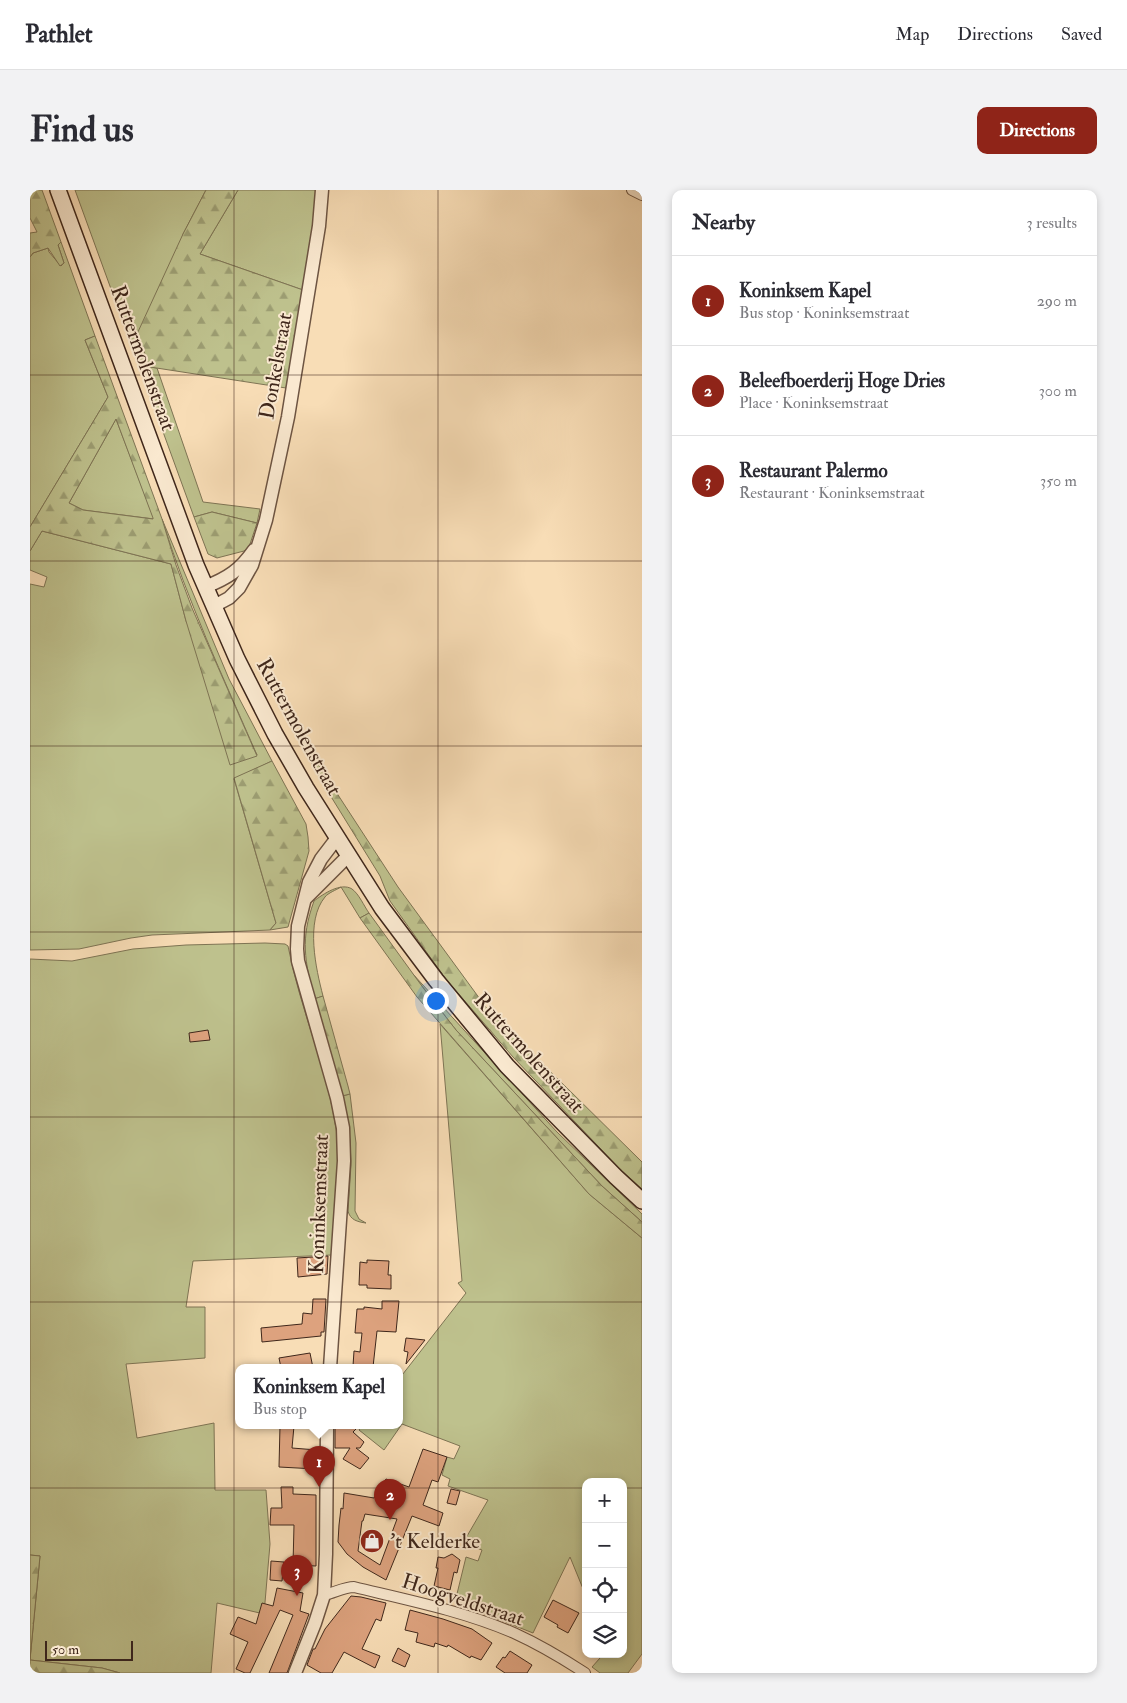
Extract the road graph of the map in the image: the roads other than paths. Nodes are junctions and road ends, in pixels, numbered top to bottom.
1 (58, 190) edge
2 (322, 190) edge
3 (632, 190) edge
4 (642, 195) edge
5 (257, 546) junction
6 (205, 586) junction
7 (214, 606) junction
8 (337, 838) junction
9 (348, 856) junction
10 (306, 898) junction
11 (642, 1201) edge
12 (330, 1364) edge
13 (327, 1429) edge
14 (324, 1595) junction
15 (295, 1673) edge
16 (585, 1673) edge

1 - 6 main road, Ruttermolenstraat
2 - 5 street, Donkelstraat
3 - 4 street
5 - 6 street, Donkelstraat
5 - 7 street, Donkelstraat
6 - 7 main road, Ruttermolenstraat
7 - 8 main road, Ruttermolenstraat
8 - 9 main road, Ruttermolenstraat
8 - 10 street, Koninksemstraat
9 - 10 street, Koninksemstraat
9 - 11 main road, Ruttermolenstraat
10 - 12 street, Koninksemstraat
13 - 14 street
14 - 15 street
14 - 16 street, Hoogveldstraat

